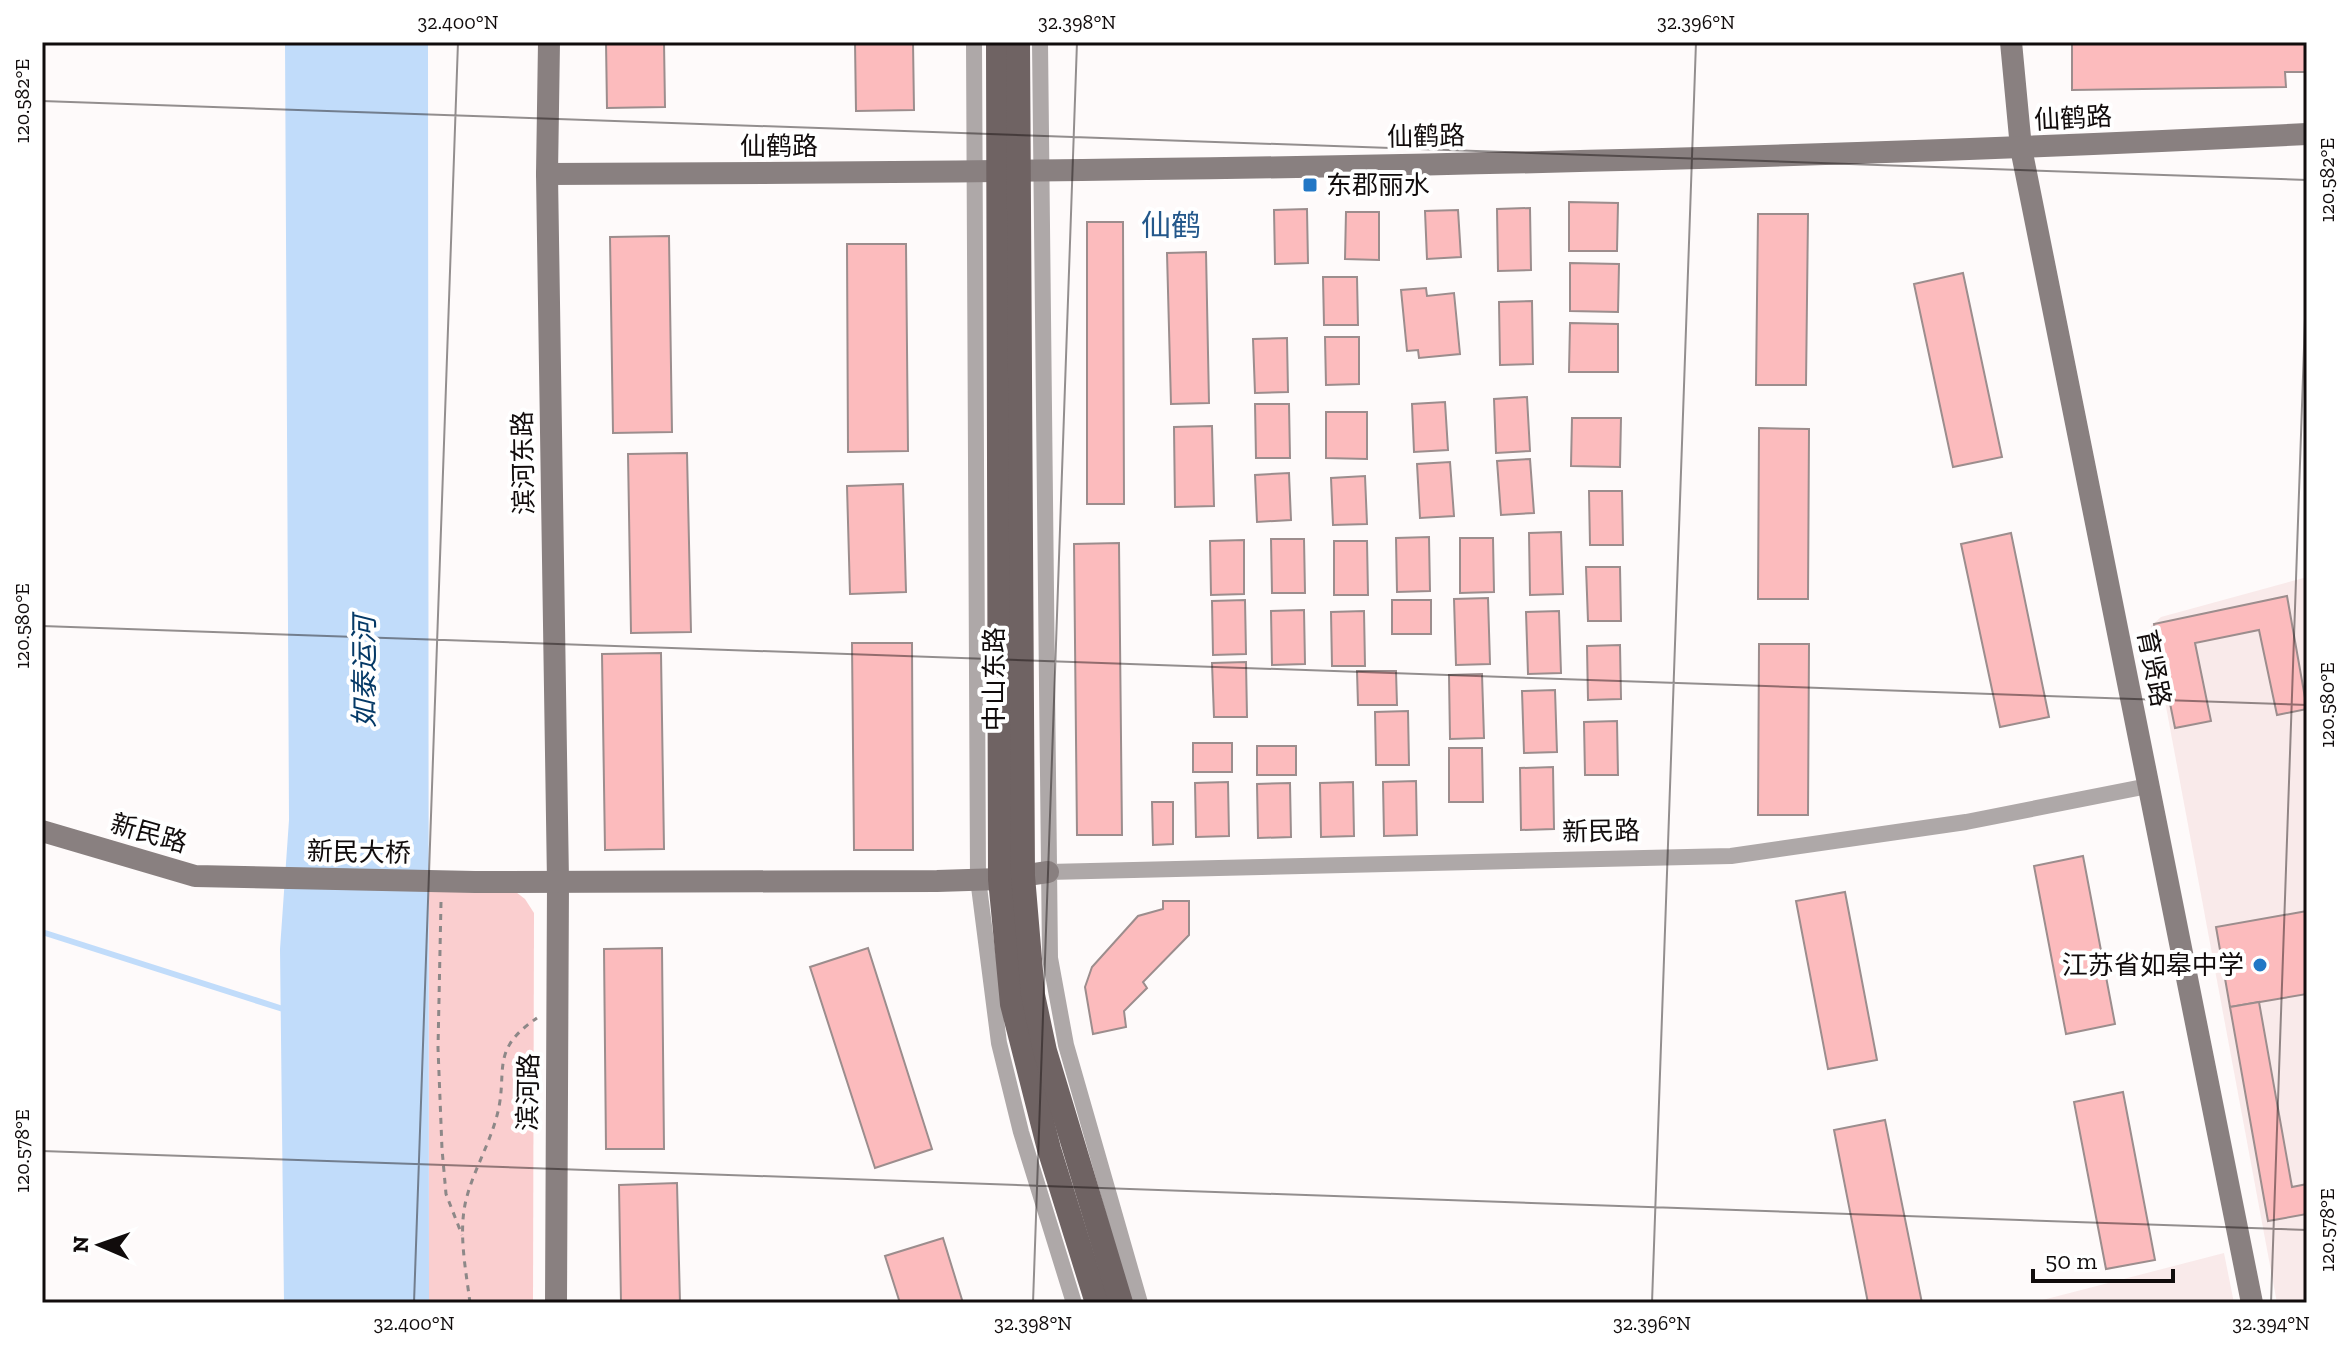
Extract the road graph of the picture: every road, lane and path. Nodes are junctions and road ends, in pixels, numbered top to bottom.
1 (549, 42) edge
2 (974, 42) edge
3 (998, 42) edge
4 (1018, 42) edge
5 (1040, 42) edge
6 (2011, 42) edge
7 (2307, 134) edge
8 (2021, 148) junction
9 (1009, 172) junction
10 (547, 174) junction
11 (2148, 786) junction
12 (42, 831) edge
13 (1048, 872) junction
14 (242, 878) joint
15 (1000, 878) junction
16 (558, 882) junction
17 (441, 902) dead end
18 (557, 1005) junction
19 (462, 1235) junction
20 (470, 1303) edge
21 (556, 1303) edge
22 (1074, 1303) edge
23 (1097, 1303) edge
24 (1121, 1303) edge
25 (1140, 1303) edge
26 (2252, 1303) edge

1 - 10 street, 滨河东路
2 - 9 street
3 - 9 main road, 中山东路
4 - 9 main road, 中山东路
5 - 9 street
6 - 8 street, 育贤路
7 - 8 street, 仙鹤路
8 - 9 street, 仙鹤路
8 - 11 street, 育贤路
9 - 10 street, 仙鹤路
9 - 13 street
9 - 15 main road, 中山东路
9 - 15 street
10 - 16 street, 滨河东路
11 - 13 street, 新民路
11 - 26 street, 育贤路
12 - 14 street, 新民路
13 - 15 street, 新民大桥
13 - 25 street
14 - 16 street, 新民大桥
15 - 16 street, 新民大桥
15 - 22 street
15 - 23 main road, 中山东路
15 - 24 main road, 中山东路
16 - 18 street, 滨河路
17 - 19 path
18 - 19 path
18 - 21 street, 滨河路
19 - 20 path

